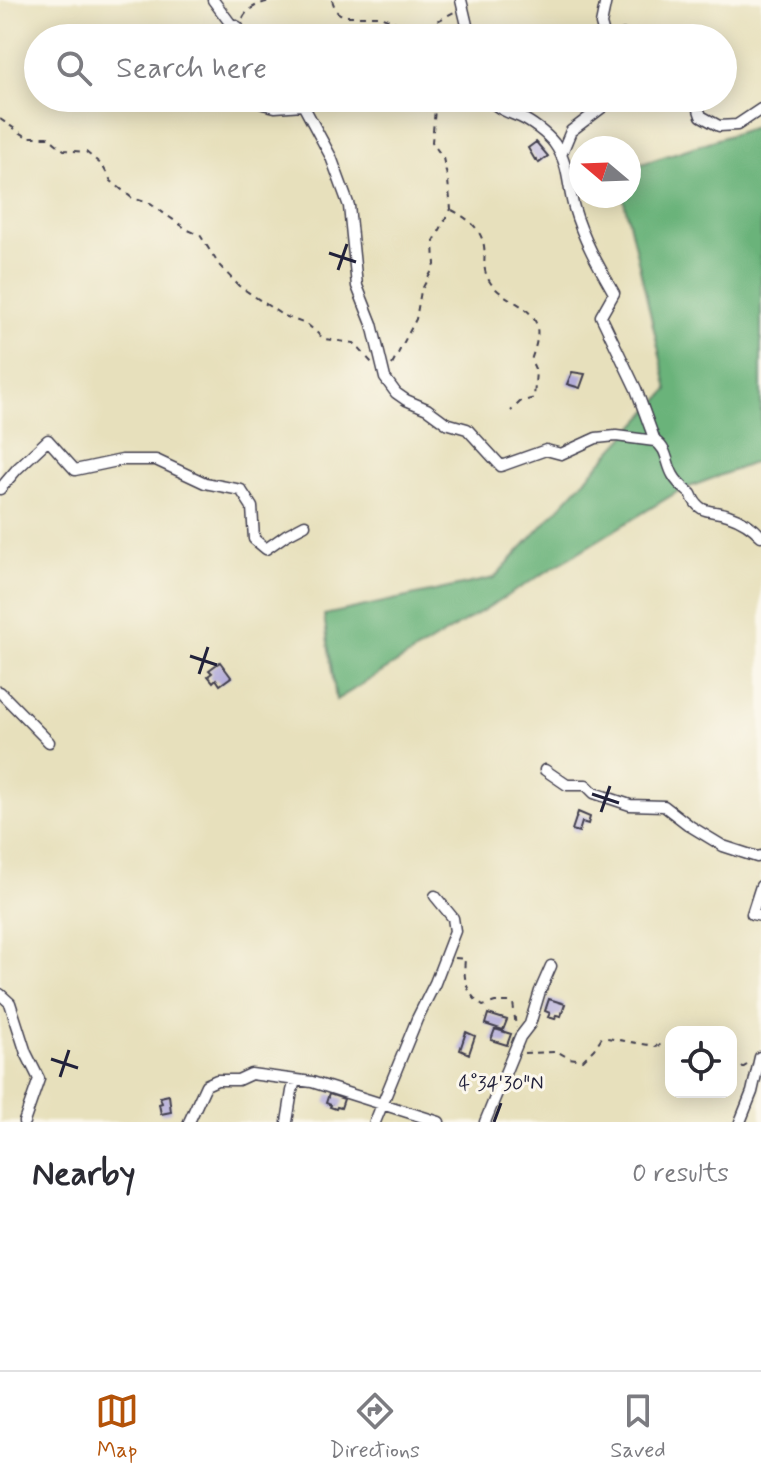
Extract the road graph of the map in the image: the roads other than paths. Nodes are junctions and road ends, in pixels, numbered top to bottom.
1 (213, 0) edge
2 (606, 0) edge
3 (462, 4) edge
4 (231, 24) edge
5 (467, 24) edge
6 (601, 24) edge
7 (761, 109) edge
8 (307, 112) edge
9 (509, 112) edge
10 (596, 112) edge
11 (700, 112) edge
12 (561, 155) junction
13 (655, 441) junction
14 (0, 489) edge
15 (305, 525) dead end
16 (761, 536) edge
17 (0, 692) edge
18 (49, 742) dead end
19 (545, 770) dead end
20 (761, 856) edge
21 (761, 886) edge
22 (435, 896) dead end
23 (757, 915) edge
24 (551, 966) dead end
25 (0, 994) edge
26 (760, 1057) edge
27 (295, 1081) junction
28 (382, 1105) junction
29 (189, 1121) edge
30 (24, 1122) edge
31 (287, 1122) edge
32 (375, 1122) edge
33 (439, 1122) edge
34 (485, 1122) edge
35 (740, 1122) edge

1 - 4 street
2 - 6 street
3 - 5 street
7 - 11 street
8 - 13 street
9 - 12 street
10 - 12 street
12 - 13 street
13 - 16 street
14 - 15 street
17 - 18 street
19 - 20 street
21 - 23 street
22 - 28 street
24 - 34 street
25 - 30 street
26 - 35 street
27 - 28 street
27 - 29 street
27 - 31 street
28 - 32 street
28 - 33 street

